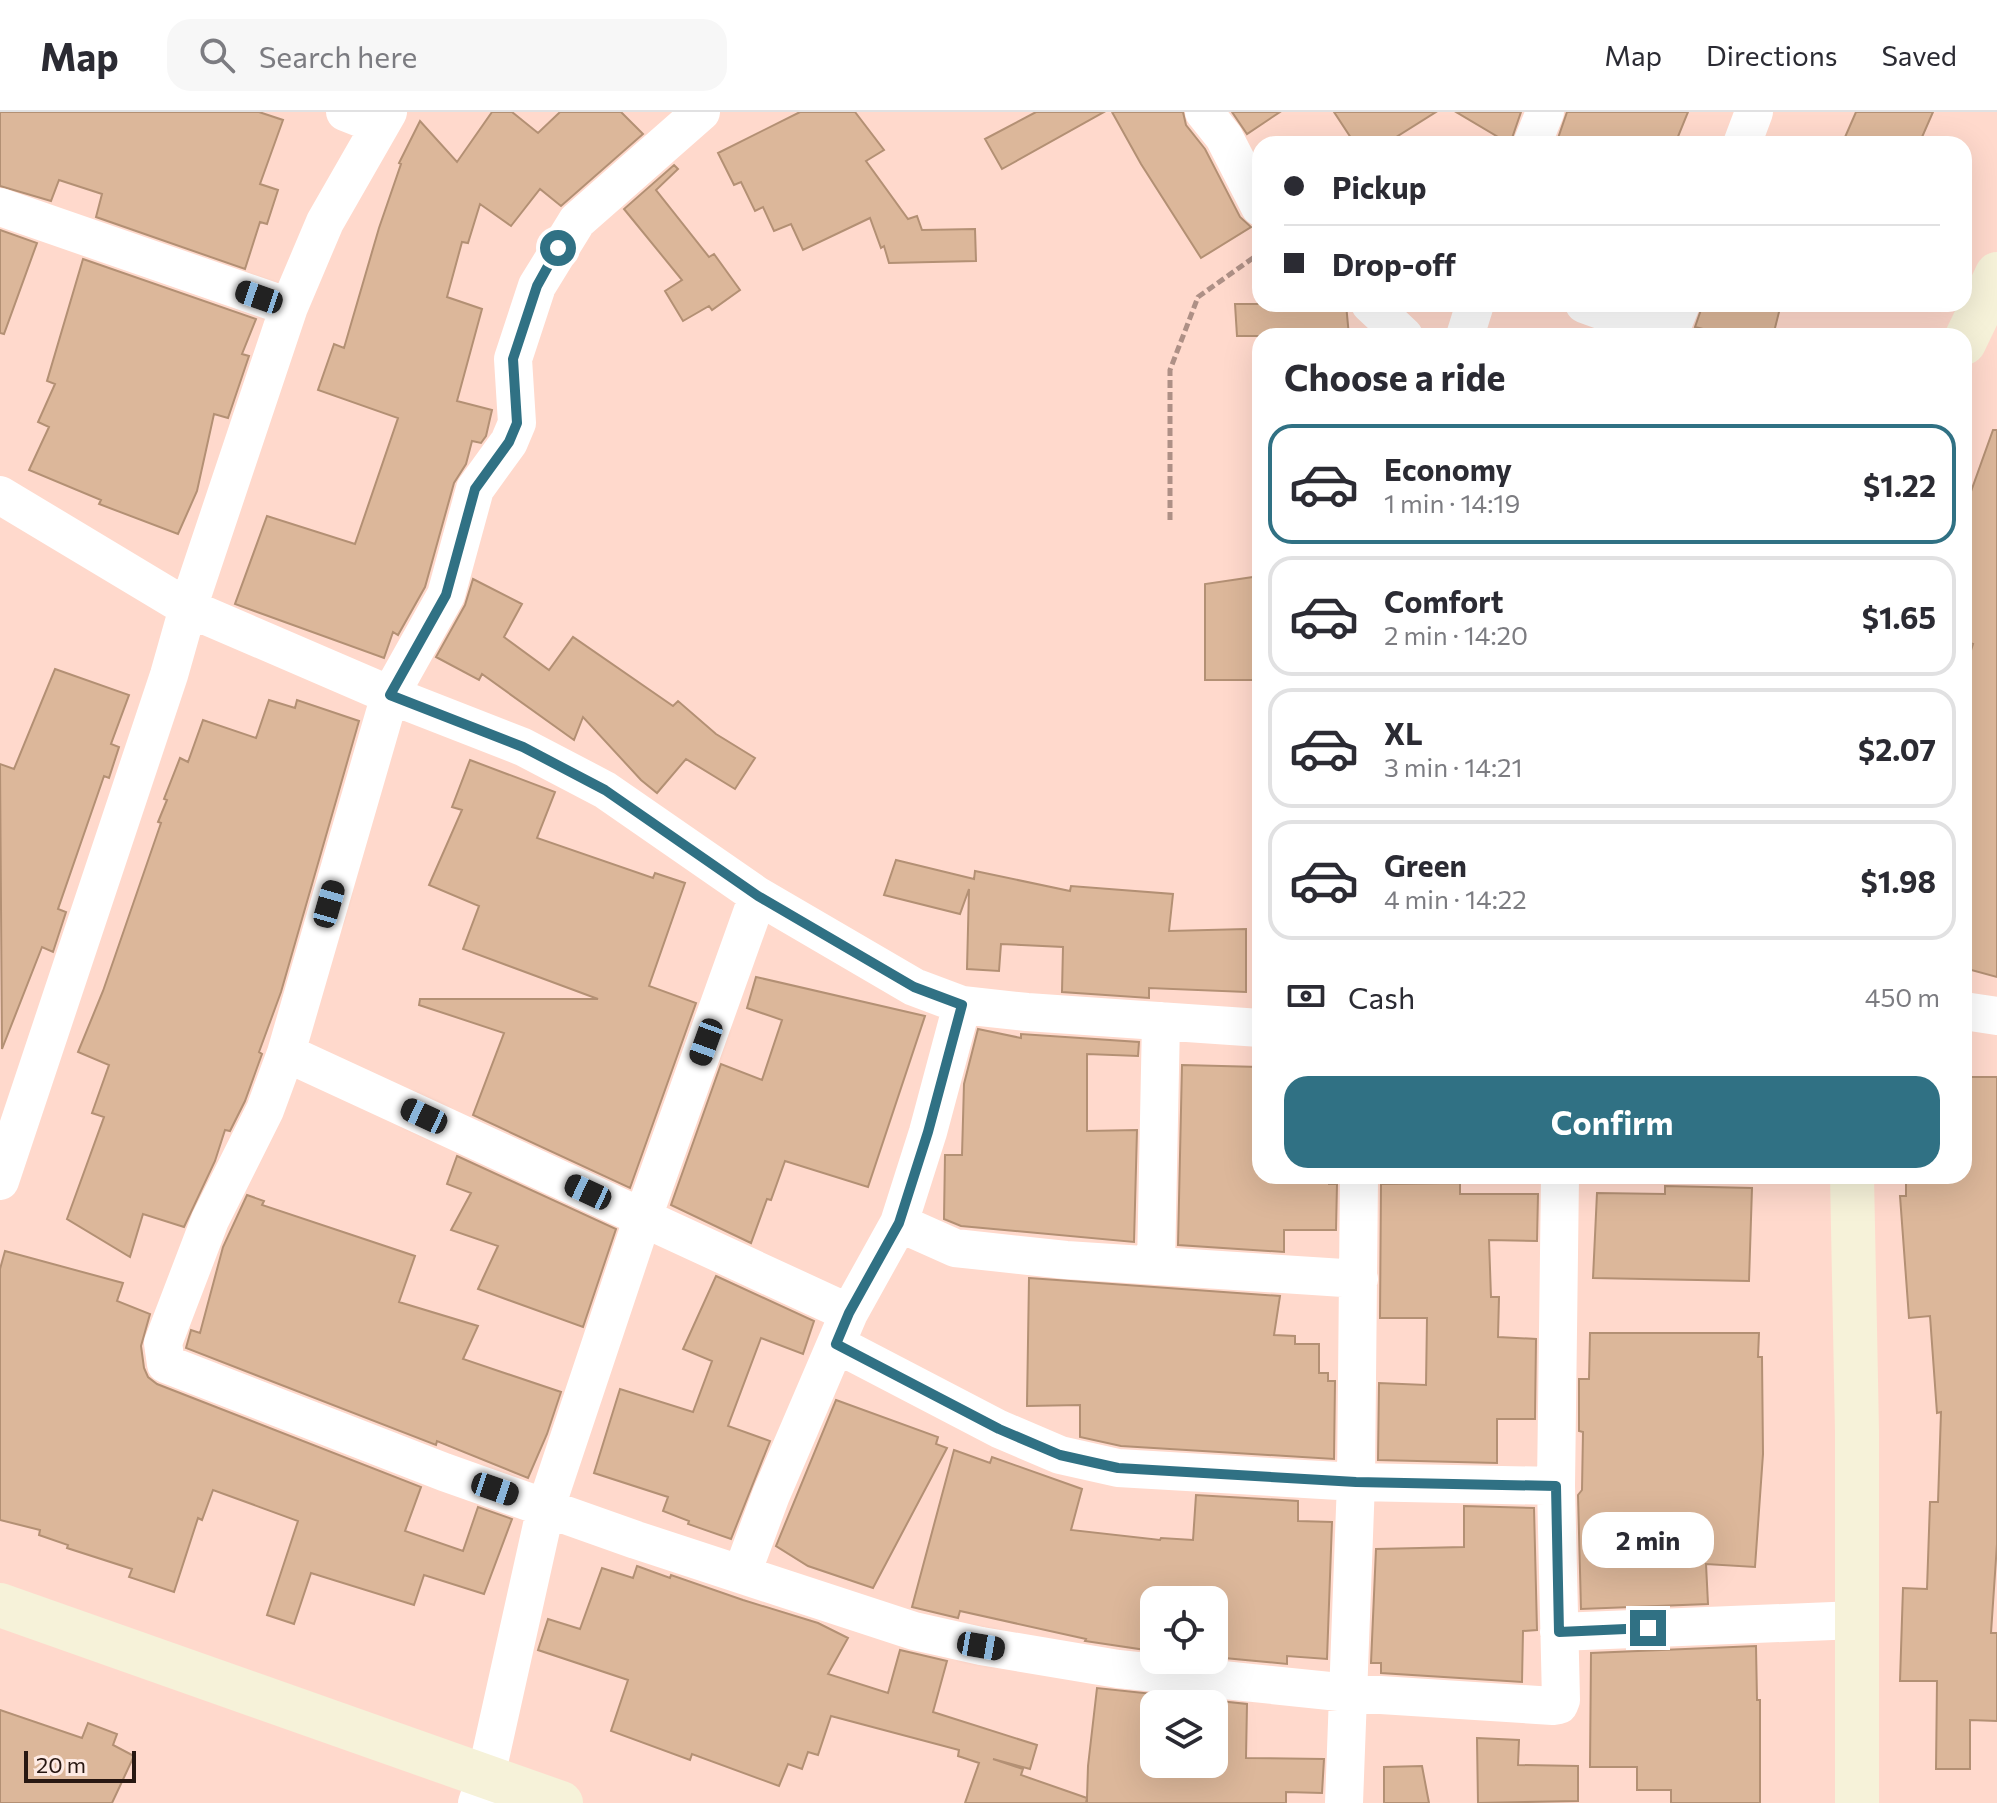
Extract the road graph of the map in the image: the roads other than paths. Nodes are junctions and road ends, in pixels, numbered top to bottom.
1 (701, 112) edge
2 (1204, 112) edge
3 (1545, 112) edge
4 (1754, 112) edge
5 (370, 116) edge
6 (1535, 136) edge
7 (1745, 136) edge
8 (1252, 191) edge
9 (0, 207) edge
10 (1997, 274) edge
11 (289, 307) junction
12 (1378, 312) edge
13 (1606, 312) edge
14 (1396, 328) edge
15 (1648, 328) edge
16 (1971, 328) edge
17 (2, 501) edge
18 (188, 608) junction
19 (390, 695) junction
20 (758, 896) junction
21 (962, 1005) junction
22 (1972, 1012) edge
23 (1997, 1016) edge
24 (1161, 1021) junction
25 (1252, 1027) edge
26 (286, 1053) junction
27 (0, 1181) edge
28 (1359, 1184) edge
29 (1560, 1184) edge
30 (1852, 1184) edge
31 (643, 1217) junction
32 (899, 1223) junction
33 (1156, 1266) junction
34 (1359, 1279) junction
35 (843, 1329) junction
36 (1356, 1482) junction
37 (1556, 1486) junction
38 (546, 1507) junction
39 (742, 1573) junction
40 (0, 1605) edge
41 (1857, 1620) junction
42 (1559, 1632) junction
43 (1349, 1693) junction
44 (482, 1790) edge
45 (561, 1803) edge
46 (1344, 1803) edge
47 (1857, 1803) edge

1 - 19 street
2 - 8 street
3 - 6 street
4 - 7 street
5 - 11 street
9 - 11 street
10 - 16 street
11 - 18 street
12 - 14 street
13 - 15 street
17 - 18 street
18 - 19 street
18 - 27 street
19 - 20 street
19 - 26 street
20 - 21 street
20 - 31 street
21 - 24 street
21 - 32 street
22 - 23 street
24 - 25 street
24 - 33 street
26 - 31 street
26 - 38 street
28 - 34 street
29 - 37 street
30 - 41 street
31 - 35 street
31 - 38 street
32 - 33 street
32 - 35 street
33 - 34 street
34 - 36 street
35 - 36 street
35 - 39 street
36 - 37 street
36 - 43 street
37 - 42 street
38 - 39 street
38 - 44 street
39 - 43 street
40 - 44 street
41 - 42 street
41 - 47 street
42 - 43 street
43 - 46 street
44 - 45 street

